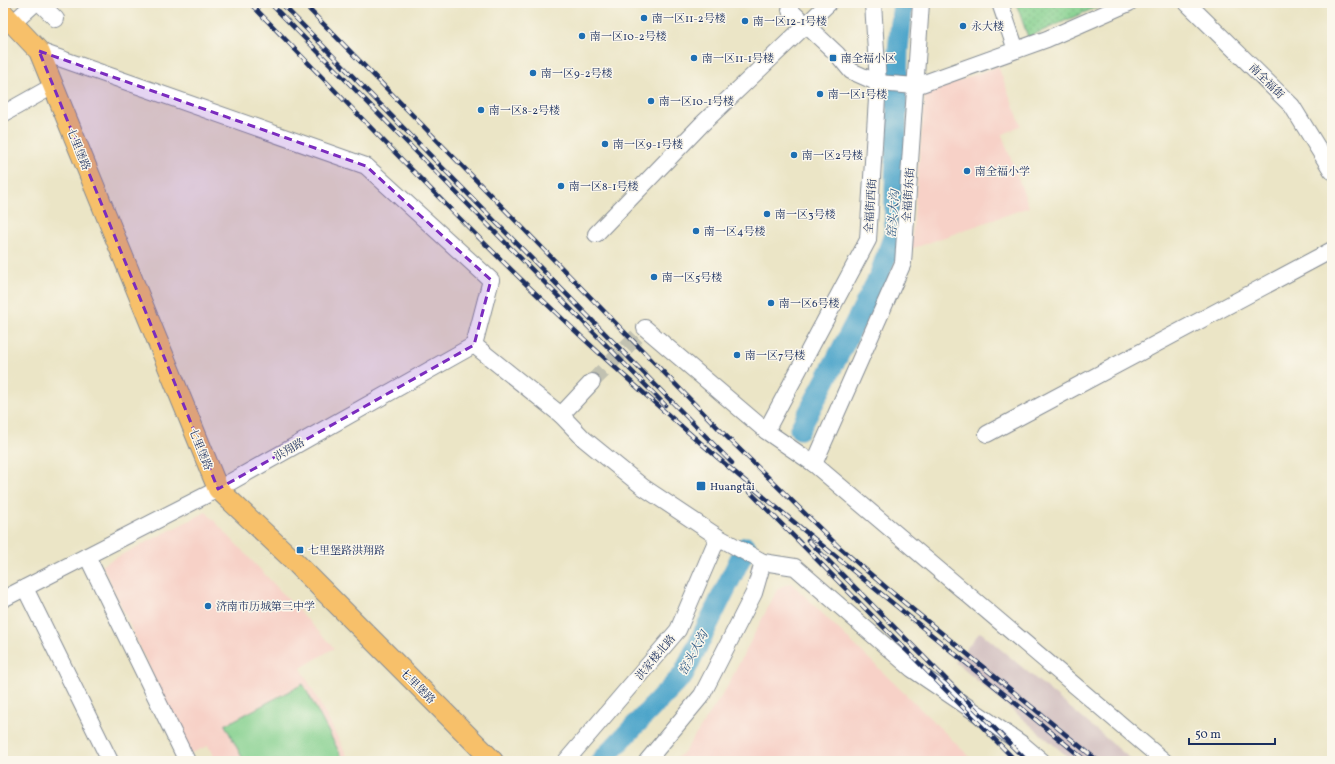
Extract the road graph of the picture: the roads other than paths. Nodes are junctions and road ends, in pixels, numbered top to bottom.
1 (35, 3) edge
2 (40, 3) edge
3 (828, 3) edge
4 (872, 3) edge
5 (921, 3) edge
6 (1000, 3) edge
7 (1129, 3) edge
8 (1187, 3) edge
9 (790, 10) dead end
10 (8, 18) edge
11 (56, 19) dead end
12 (807, 24) junction
13 (1016, 50) junction
14 (40, 51) junction
15 (878, 83) junction
16 (53, 86) junction
17 (916, 86) junction
18 (3, 114) edge
19 (1332, 171) edge
20 (596, 234) dead end
21 (1332, 250) edge
22 (645, 328) dead end
23 (474, 345) junction
24 (592, 382) tunnel mouth
25 (560, 415) junction
26 (766, 431) junction
27 (987, 434) dead end
28 (814, 464) junction
29 (218, 489) junction
30 (718, 537) junction
31 (87, 556) junction
32 (763, 562) junction
33 (25, 588) junction
34 (3, 599) edge
35 (110, 761) edge
36 (187, 761) edge
37 (493, 761) edge
38 (566, 761) edge
39 (647, 761) edge
40 (1042, 761) edge
41 (1164, 761) edge

1 - 10 street
2 - 11 street
3 - 12 street
4 - 15 street, 全福街西街
5 - 17 street, 全福街东街
6 - 13 street
7 - 13 street
8 - 19 street, 南全福街
9 - 12 street
10 - 14 main road
12 - 15 street
12 - 20 street
13 - 17 street
14 - 16 main road, 七里堡路
14 - 23 street
15 - 17 street
15 - 26 street, 全福街西街
16 - 18 street
16 - 29 main road, 七里堡路
17 - 28 street, 全福街东街
21 - 27 street
22 - 26 street
23 - 25 street
23 - 29 street, 洪翔路
24 - 25 street
25 - 30 street
26 - 28 street
28 - 41 street
29 - 31 street, 洪翔路
29 - 37 main road, 七里堡路
30 - 32 street
30 - 38 street, 洪家楼北路
31 - 33 street, 洪翔路
31 - 36 street
32 - 39 street
32 - 40 street
33 - 34 street, 洪翔路
33 - 35 street

